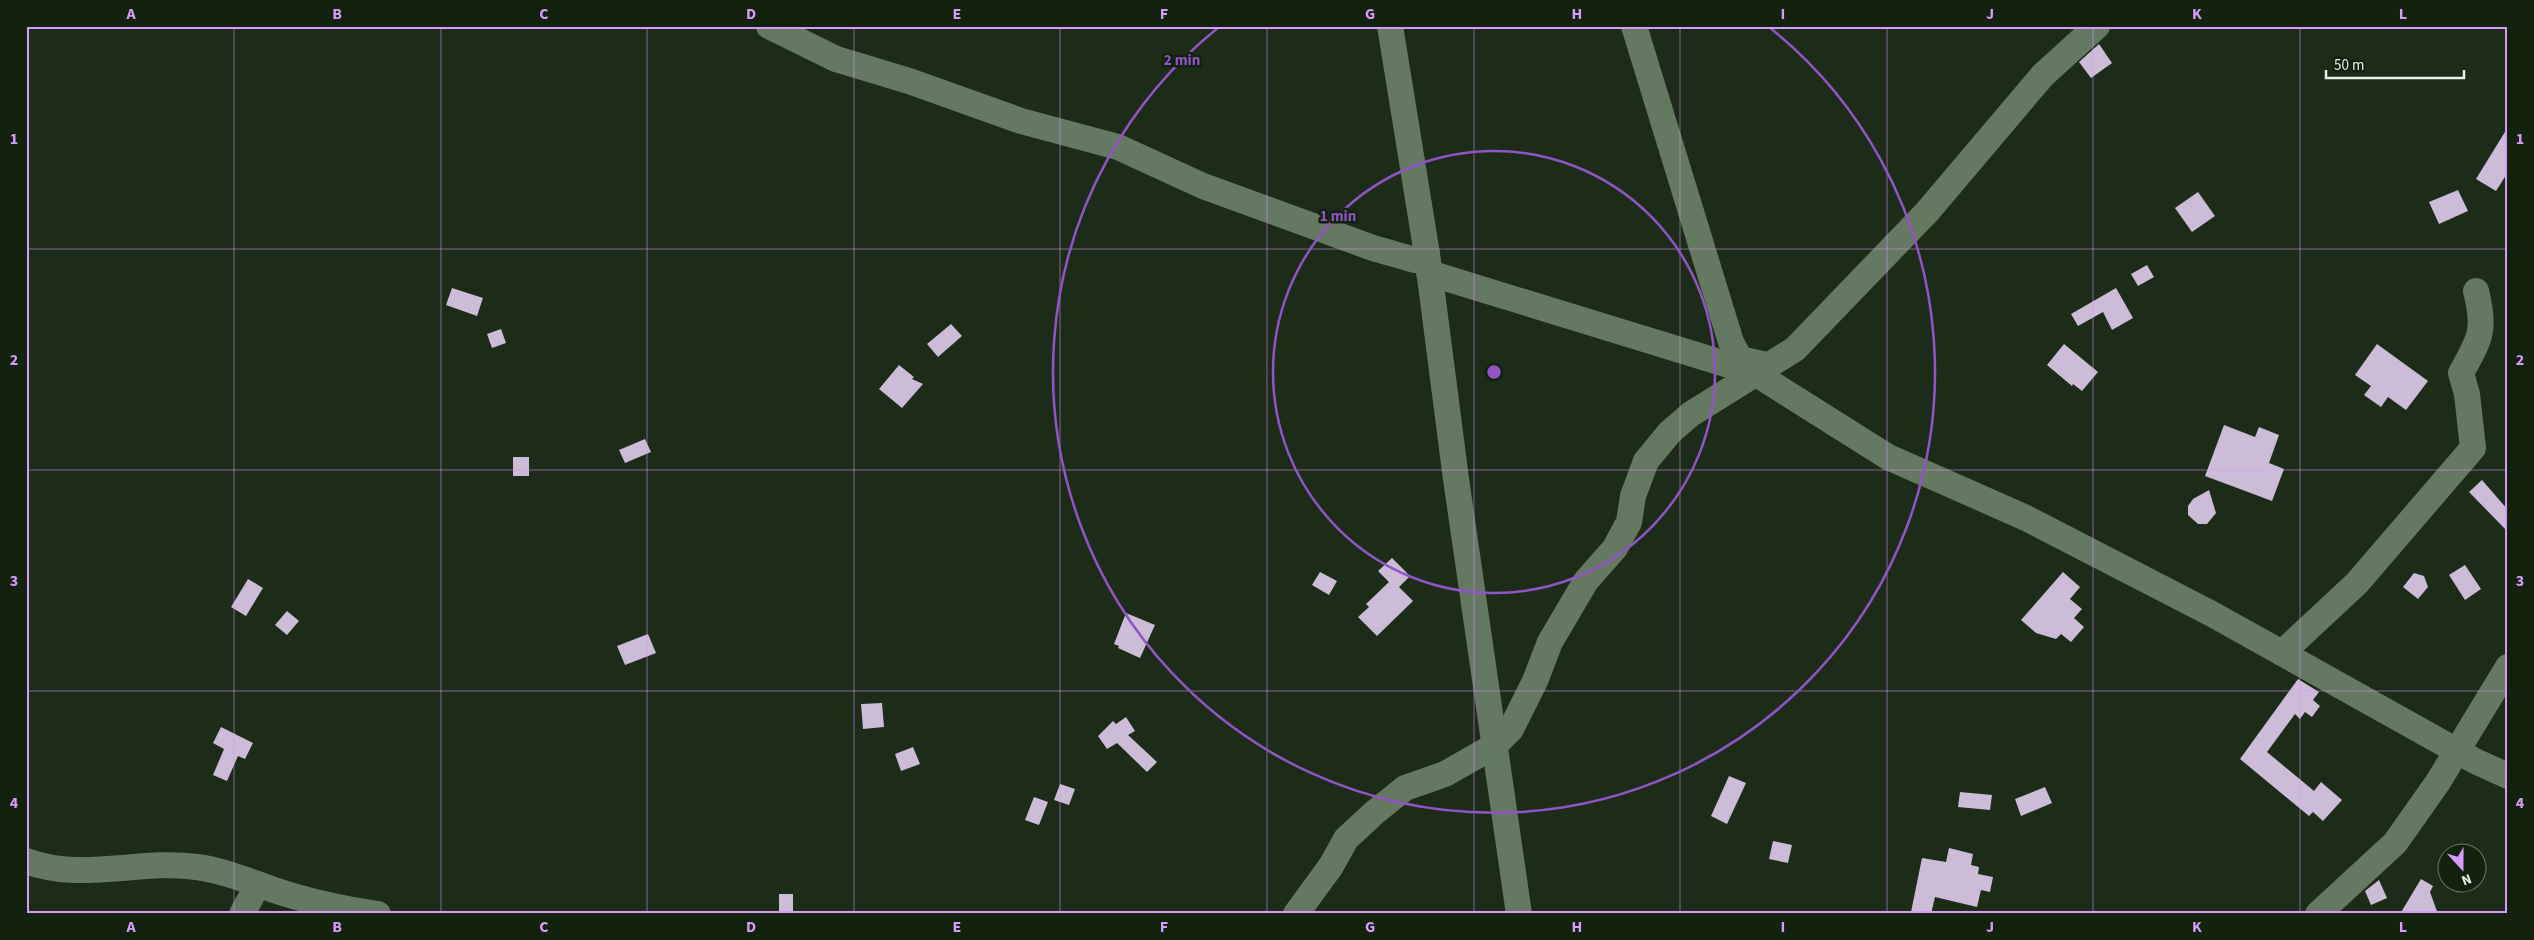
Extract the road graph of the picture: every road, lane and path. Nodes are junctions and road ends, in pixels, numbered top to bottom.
1 (769, 26) edge
2 (1390, 26) edge
3 (1634, 26) edge
4 (2097, 26) edge
5 (1428, 264) junction
6 (2476, 291) dead end
7 (1762, 369) junction
8 (2282, 653) junction
9 (2508, 667) edge
10 (1494, 746) junction
11 (2458, 751) junction
12 (2508, 776) edge
13 (26, 861) edge
14 (258, 884) junction
15 (242, 914) edge
16 (378, 914) edge
17 (1296, 914) edge
18 (1519, 914) edge
19 (2318, 914) edge

1 - 5 street
2 - 5 street
3 - 7 street
4 - 7 street
5 - 7 street
5 - 10 street
6 - 8 street
7 - 8 street
7 - 10 street
8 - 11 street
9 - 11 street
10 - 17 street
10 - 18 street
11 - 12 street
11 - 19 street
13 - 14 street
14 - 15 street
14 - 16 street

